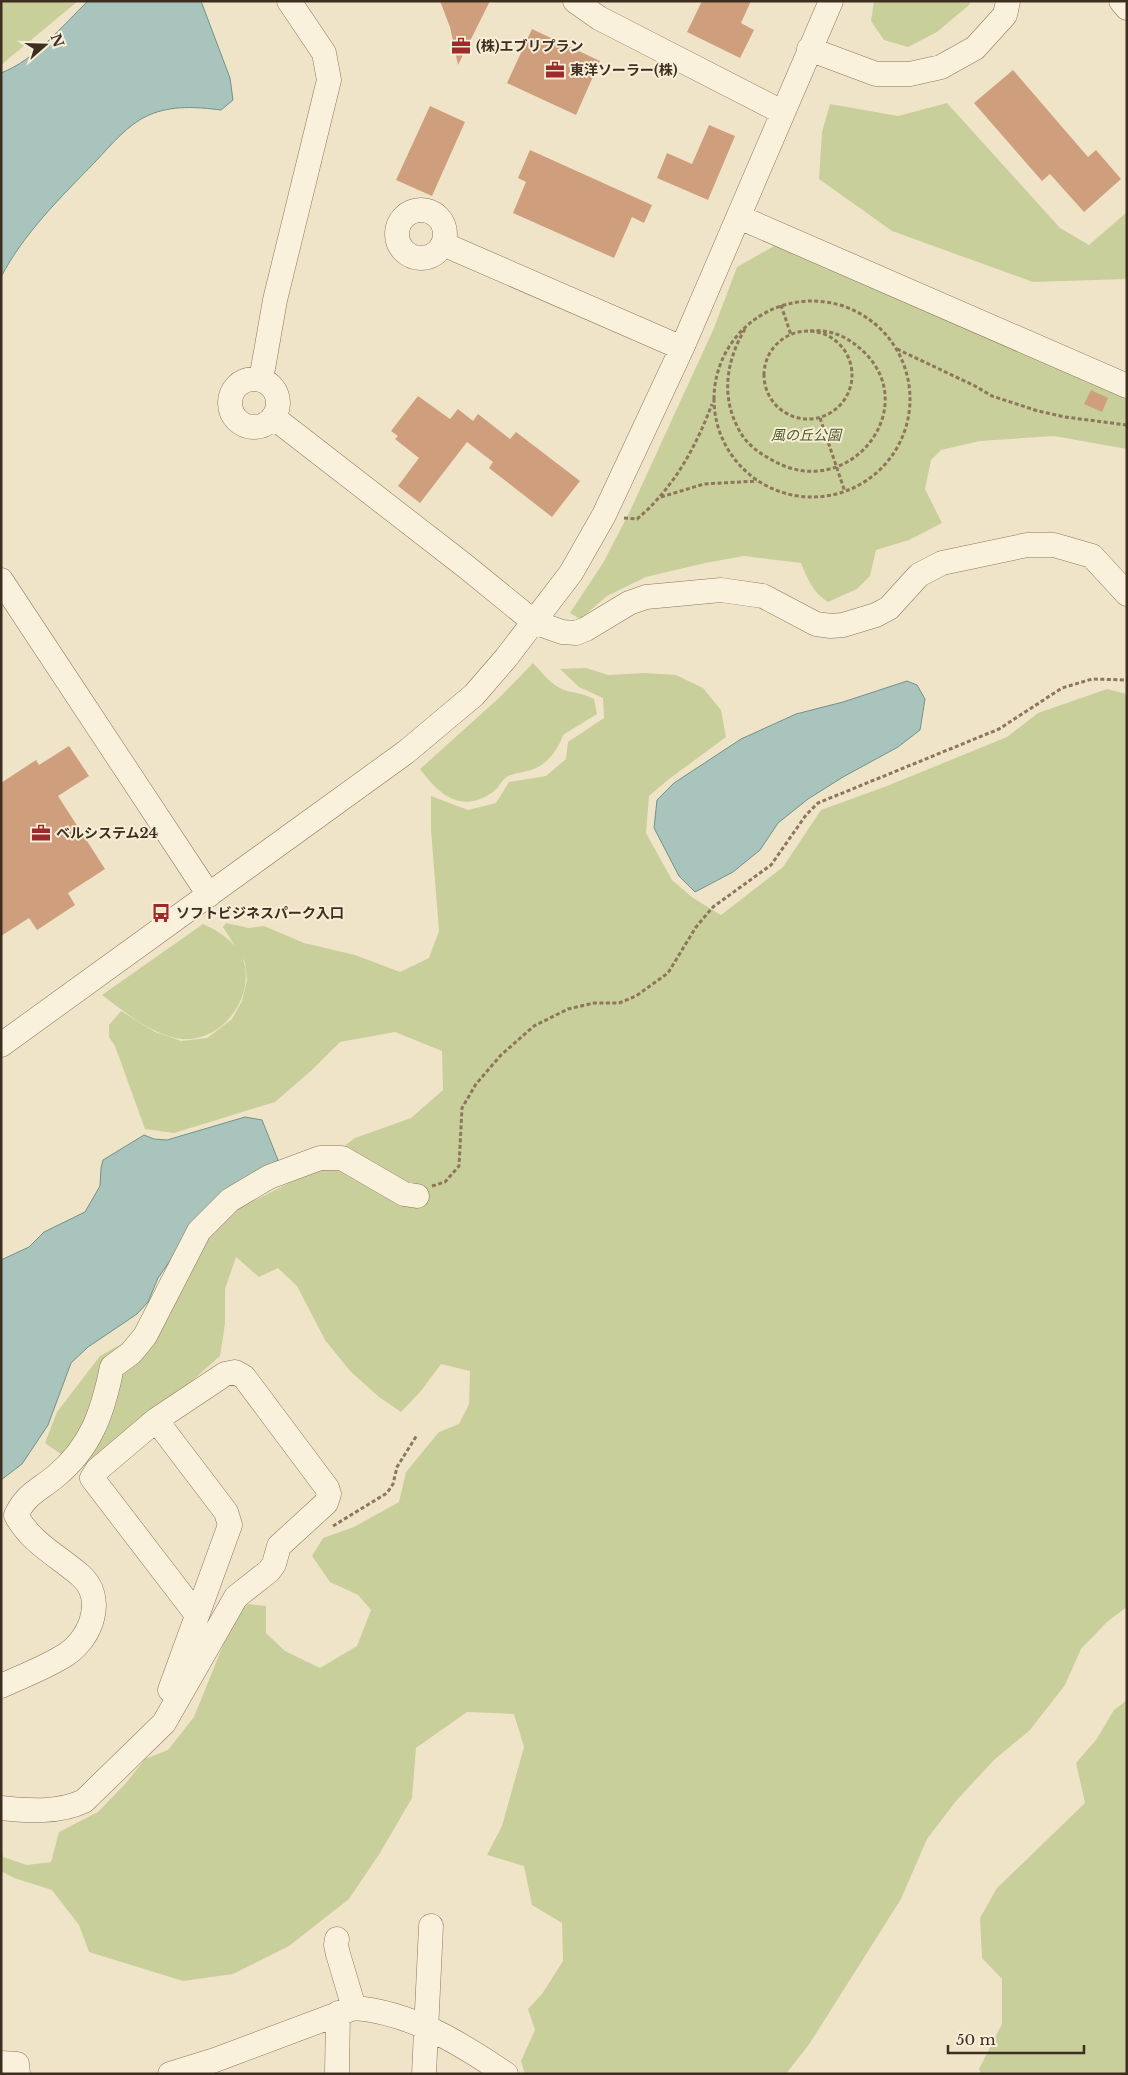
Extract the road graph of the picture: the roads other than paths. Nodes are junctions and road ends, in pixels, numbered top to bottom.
1 (289, 1) edge
2 (574, 1) edge
3 (831, 1) edge
4 (1008, 1) edge
5 (1121, 1) edge
6 (1127, 8) edge
7 (810, 49) junction
8 (782, 112) junction
9 (739, 217) junction
10 (443, 244) dead end
11 (682, 348) junction
12 (261, 380) junction
13 (1127, 386) edge
14 (273, 417) junction
15 (1, 580) edge
16 (1127, 594) edge
17 (534, 622) junction
18 (210, 895) junction
19 (1, 1045) edge
20 (417, 1196) road end
21 (156, 1420) junction
22 (197, 1615) junction
23 (1, 1686) edge
24 (164, 1723) junction
25 (1, 1808) edge
26 (431, 1926) dead end
27 (337, 1939) dead end
28 (346, 2011) junction
29 (426, 2026) junction
30 (216, 2060) junction
31 (1, 2063) edge
32 (18, 2074) edge
33 (170, 2074) edge
34 (236, 2074) edge
35 (338, 2074) edge
36 (424, 2074) edge
37 (506, 2074) edge

1 - 12 street
2 - 8 street
3 - 7 street
4 - 7 street
5 - 6 street
7 - 8 street
8 - 9 street
9 - 11 street
9 - 13 street
10 - 11 street
11 - 17 street
12 - 14 street
12 - 14 street
14 - 17 street
15 - 18 street
16 - 17 street
17 - 18 street
18 - 19 street
20 - 23 street
21 - 22 street
21 - 22 street
21 - 24 street
22 - 24 street
24 - 25 street
26 - 29 street
27 - 28 street
28 - 29 street
28 - 30 street
28 - 35 street
29 - 36 street
29 - 37 street
30 - 33 street
30 - 34 street
31 - 32 street

